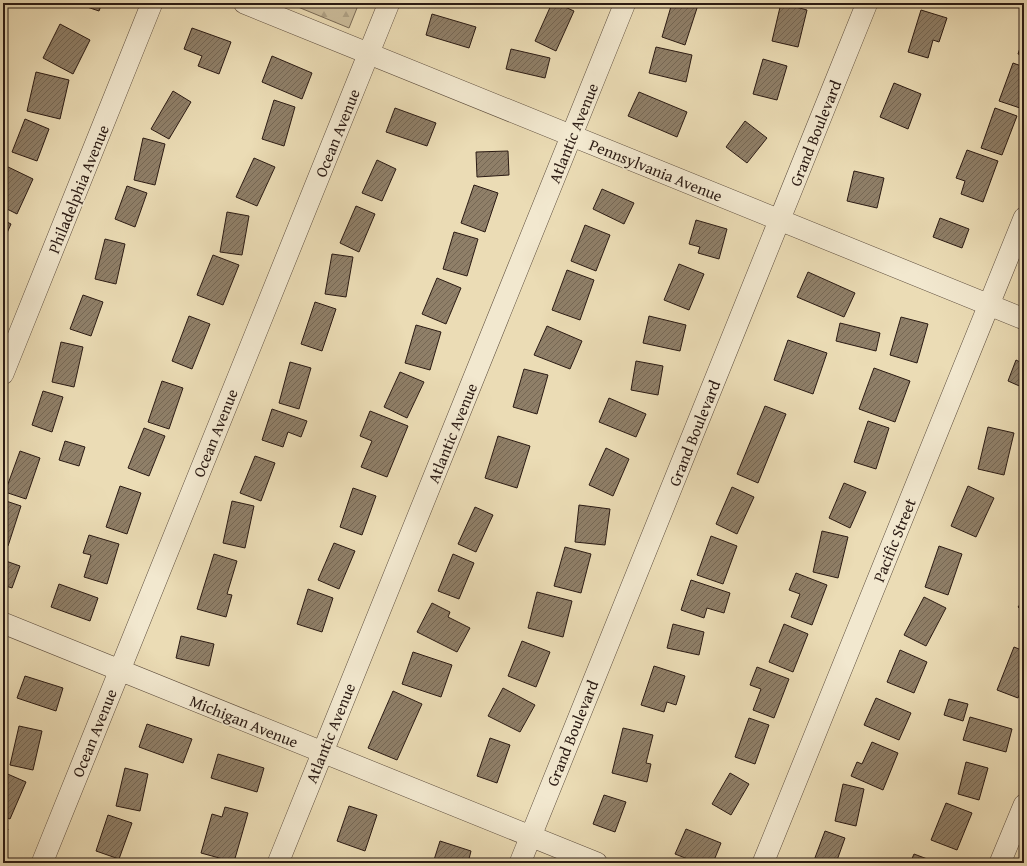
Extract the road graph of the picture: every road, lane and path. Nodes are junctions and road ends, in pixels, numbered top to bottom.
1 (152, 3) edge
2 (244, 3) edge
3 (389, 3) edge
4 (625, 3) edge
5 (867, 3) edge
6 (369, 54) junction
7 (572, 135) junction
8 (1024, 218) edge
9 (780, 220) junction
10 (989, 305) junction
11 (1024, 319) edge
12 (3, 374) edge
13 (3, 623) edge
14 (120, 670) junction
15 (323, 752) junction
16 (1024, 805) edge
17 (530, 836) junction
18 (42, 863) edge
19 (278, 863) edge
20 (520, 863) edge
21 (597, 863) edge
22 (764, 863) edge
23 (1000, 863) edge

1 - 12 street, Philadelphia Avenue
2 - 6 street, Pennsylvania Avenue
3 - 6 street, Ocean Avenue
4 - 7 street, Atlantic Avenue
5 - 9 street, Grand Boulevard
6 - 7 street, Pennsylvania Avenue
6 - 14 street, Ocean Avenue
7 - 9 street, Pennsylvania Avenue
7 - 15 street, Atlantic Avenue
8 - 10 street, Pacific Street
9 - 10 street, Pennsylvania Avenue
9 - 17 street, Grand Boulevard
10 - 11 street, Pennsylvania Avenue
10 - 22 street, Pacific Street
13 - 14 street, Michigan Avenue
14 - 15 street, Michigan Avenue
14 - 18 street, Ocean Avenue
15 - 17 street, Michigan Avenue
15 - 19 street, Atlantic Avenue
16 - 23 street
17 - 20 street, Grand Boulevard
17 - 21 street, Michigan Avenue

